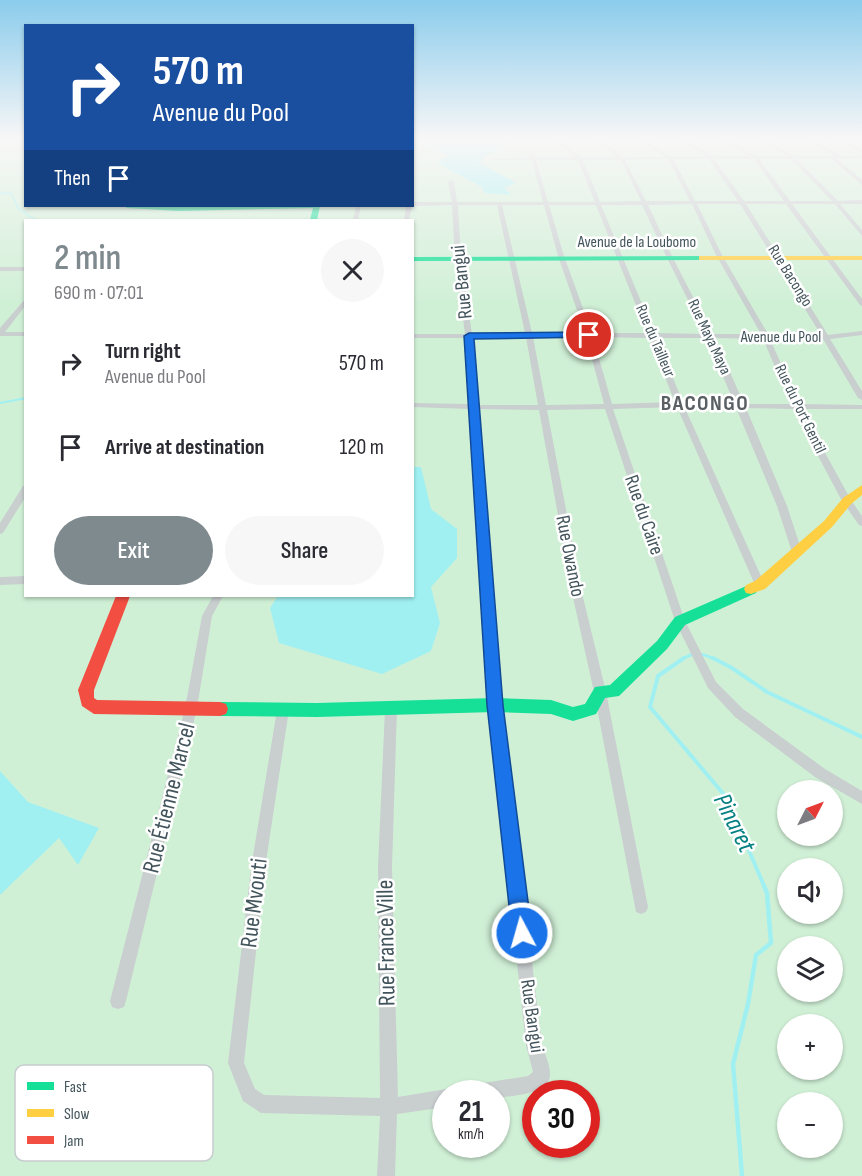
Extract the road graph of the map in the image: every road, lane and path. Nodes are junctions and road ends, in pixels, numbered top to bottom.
1 (454, 194) edge
2 (544, 194) edge
3 (594, 194) edge
4 (640, 194) edge
5 (690, 194) edge
6 (736, 194) edge
7 (782, 194) edge
8 (828, 194) edge
9 (836, 202) junction
10 (862, 202) edge
11 (694, 203) junction
12 (742, 203) junction
13 (789, 203) junction
14 (456, 204) junction
15 (499, 204) junction
16 (547, 204) junction
17 (598, 204) junction
18 (645, 204) junction
19 (414, 205) edge
20 (144, 207) edge
21 (267, 207) edge
22 (862, 234) edge
23 (778, 256) junction
24 (827, 256) junction
25 (862, 256) edge
26 (562, 257) junction
27 (620, 257) junction
28 (669, 257) junction
29 (720, 257) junction
30 (414, 258) edge
31 (458, 258) junction
32 (510, 258) junction
33 (24, 269) edge
34 (1, 270) edge
35 (24, 303) edge
36 (862, 304) edge
37 (862, 333) edge
38 (0, 334) edge
39 (24, 334) edge
40 (589, 335) junction
41 (653, 335) junction
42 (414, 336) edge
43 (469, 336) junction
44 (710, 336) junction
45 (529, 337) junction
46 (766, 337) junction
47 (827, 337) junction
48 (862, 398) edge
49 (682, 404) junction
50 (414, 405) edge
51 (741, 406) junction
52 (542, 407) junction
53 (796, 407) junction
54 (862, 407) edge
55 (474, 408) junction
56 (609, 408) junction
57 (862, 489) edge
58 (24, 491) edge
59 (847, 501) junction
60 (862, 523) edge
61 (0, 531) edge
62 (797, 552) junction
63 (24, 580) edge
64 (0, 581) edge
65 (760, 585) junction
66 (123, 597) edge
67 (217, 597) edge
68 (680, 621) junction
69 (600, 692) junction
70 (495, 705) junction
71 (191, 708) junction
72 (391, 709) junction
73 (283, 710) junction
74 (862, 798) edge
75 (641, 908) dead end
76 (118, 1001) dead end
77 (510, 1088) edge
78 (432, 1100) edge
79 (389, 1107) junction
80 (386, 1176) edge

1 - 14 street, Rue Bangui
2 - 16 street, Rue du Caire
3 - 17 street, Rue du Tailleur
4 - 18 street, Rue Maya Maya
5 - 11 street, Rue du Port Gentil
6 - 12 street, Rue Bacongo
7 - 13 street
8 - 9 street
9 - 10 street
9 - 13 street
9 - 22 street
11 - 12 street
11 - 18 street
11 - 29 street, Rue du Port Gentil
12 - 13 street
12 - 23 street, Rue Bacongo
13 - 24 street
14 - 15 street
14 - 19 street
14 - 31 street, Rue Bangui
15 - 16 street
15 - 32 street, Rue Owando
16 - 17 street
16 - 26 street, Rue du Caire
17 - 18 street
17 - 27 street, Rue du Tailleur
18 - 28 street, Rue Maya Maya
20 - 21 street
23 - 24 street, Avenue de la Loubomo
23 - 29 street, Avenue de la Loubomo
23 - 47 street, Rue Bacongo
24 - 25 street, Avenue de la Loubomo
24 - 36 street
26 - 27 street, Avenue de la Loubomo
26 - 32 street, Avenue de la Loubomo
26 - 40 street, Rue du Caire
27 - 28 street, Avenue de la Loubomo
27 - 41 street, Rue du Tailleur
28 - 29 street, Avenue de la Loubomo
28 - 44 street, Rue Maya Maya
29 - 46 street, Rue du Port Gentil
30 - 31 street, Avenue de la Loubomo
31 - 32 street, Avenue de la Loubomo
31 - 43 street, Rue Bangui
32 - 45 street, Rue Owando
33 - 34 street
35 - 38 street
37 - 47 street, Avenue du Pool
38 - 39 street
40 - 41 street, Avenue du Pool
40 - 45 street, Avenue du Pool
40 - 56 street, Rue du Caire
41 - 44 street, Avenue du Pool
41 - 49 street, Rue du Tailleur
42 - 43 street, Avenue du Pool
43 - 45 street, Avenue du Pool
43 - 55 street, Rue Bangui
44 - 46 street, Avenue du Pool
44 - 51 street, Rue Maya Maya
45 - 52 street, Rue Owando
46 - 47 street, Avenue du Pool
46 - 53 street, Rue du Port Gentil
47 - 48 street, Rue Bacongo
49 - 56 street
49 - 65 street, Rue du Tailleur
50 - 55 street
51 - 53 street
51 - 62 street, Rue Maya Maya
52 - 55 street
52 - 56 street
52 - 69 street, Rue Owando
53 - 54 street
53 - 59 street, Rue du Port Gentil
55 - 70 street, Rue Bangui
56 - 68 street, Rue du Caire
57 - 59 street
58 - 61 street
59 - 60 street, Rue du Port Gentil
59 - 62 street
62 - 65 street
63 - 64 street
65 - 68 street
66 - 71 street
67 - 71 street, Rue Étienne Marcel
68 - 69 street
68 - 74 street, Rue du Caire
69 - 70 street
69 - 75 street, Rue Owando
70 - 72 street
70 - 77 street, Rue Bangui
71 - 73 street
71 - 76 street, Rue Étienne Marcel
72 - 73 street
72 - 79 street, Rue France Ville
73 - 79 street, Rue Mvouti
78 - 79 street
79 - 80 street, Rue France Ville

